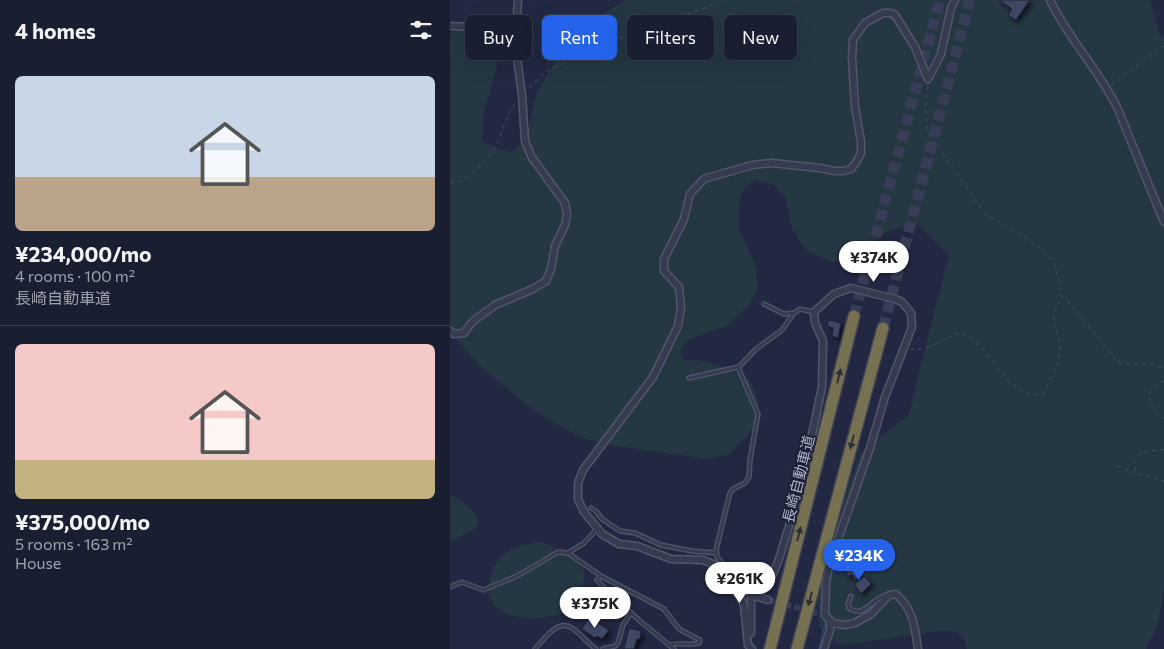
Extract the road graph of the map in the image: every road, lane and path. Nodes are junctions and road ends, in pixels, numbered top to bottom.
1 (518, 0) edge
2 (715, 0) edge
3 (955, 0) edge
4 (1050, 0) edge
5 (517, 15) edge
6 (450, 26) edge
7 (465, 27) edge
8 (1164, 47) edge
9 (517, 60) edge
10 (928, 79) junction
11 (1108, 89) junction
12 (522, 95) junction
13 (450, 182) edge
14 (1164, 222) edge
15 (1062, 296) junction
16 (764, 304) dead end
17 (814, 312) junction
18 (794, 313) junction
19 (854, 316) tunnel mouth
20 (883, 328) tunnel mouth
21 (450, 331) edge
22 (904, 348) junction
23 (738, 367) junction
24 (1164, 370) edge
25 (689, 378) dead end
26 (1164, 380) edge
27 (1164, 418) edge
28 (1164, 450) edge
29 (1117, 466) dead end
30 (1136, 473) junction
31 (1164, 481) edge
32 (591, 508) dead end
33 (598, 530) junction
34 (568, 553) junction
35 (716, 553) junction
36 (602, 576) junction
37 (450, 587) edge
38 (750, 595) junction
39 (889, 595) junction
40 (851, 596) dead end
41 (768, 600) tunnel mouth
42 (631, 613) junction
43 (830, 620) junction
44 (670, 645) junction
45 (535, 649) edge
46 (596, 649) edge
47 (603, 649) edge
48 (674, 649) edge
49 (752, 649) edge
50 (770, 649) edge
51 (797, 649) edge
52 (824, 649) edge
53 (918, 649) edge

1 - 5 street
2 - 12 path
3 - 10 street
4 - 11 street
6 - 7 street
8 - 11 path
9 - 12 street
10 - 15 path
10 - 33 street
11 - 14 street
12 - 13 path
12 - 21 street
15 - 22 path
15 - 24 path
16 - 18 lane
17 - 18 lane
17 - 22 street
17 - 38 street
18 - 23 lane
50 -> 19 highway, 長崎自動車道
20 -> 51 highway
22 - 43 street
23 - 25 lane
23 - 35 lane
26 - 27 path
28 - 30 path
29 - 30 path
30 - 31 path
32 - 35 lane
33 - 34 lane
33 - 49 street
34 - 36 lane
34 - 37 lane
35 - 38 lane
36 - 42 lane
36 - 44 lane
38 - 41 street
38 - 49 street
39 - 40 lane
39 - 43 street
39 - 53 street
42 - 44 lane
42 - 47 lane
43 - 52 street
44 - 48 lane
45 - 46 lane

